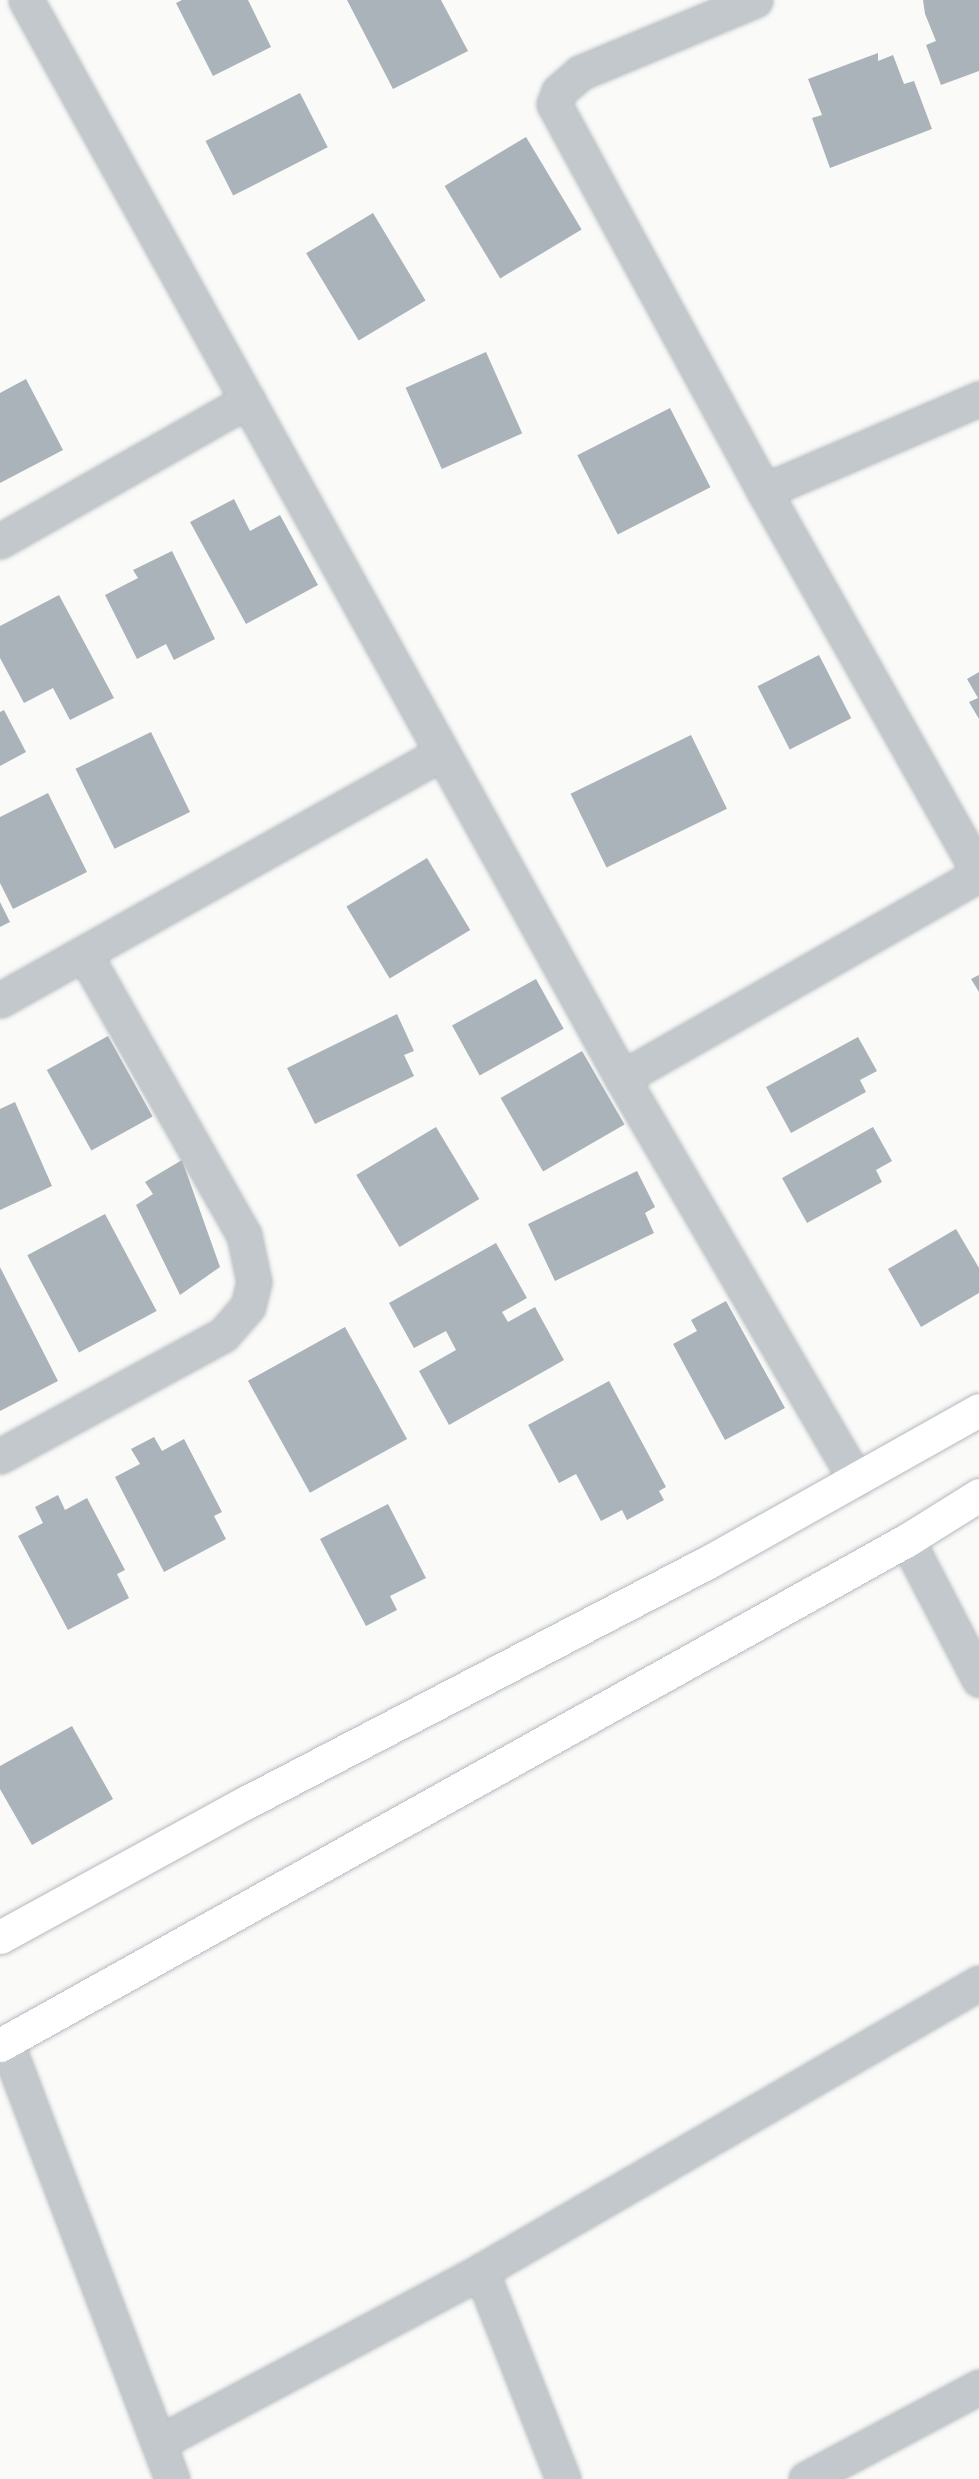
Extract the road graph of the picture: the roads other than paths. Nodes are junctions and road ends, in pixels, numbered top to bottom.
1 (26, 0) edge
2 (755, 0) edge
3 (979, 399) edge
4 (248, 400) junction
5 (764, 491) junction
6 (0, 542) edge
7 (442, 753) junction
8 (979, 873) edge
9 (84, 953) junction
10 (0, 1000) edge
11 (622, 1078) junction
12 (979, 1410) edge
13 (0, 1456) edge
14 (856, 1480) junction
15 (979, 1495) edge
16 (907, 1540) junction
17 (979, 1679) edge
18 (0, 1937) edge
19 (979, 1983) edge
20 (3, 2043) edge
21 (481, 2271) junction
22 (979, 2387) edge
23 (160, 2442) junction
24 (172, 2479) edge
25 (563, 2479) edge
26 (806, 2479) edge

1 - 4 street
2 - 5 street
3 - 5 street
4 - 6 street
4 - 7 street
5 - 8 street
7 - 9 street
7 - 11 street
8 - 11 street
9 - 10 street
9 - 13 street
11 - 14 street
12 - 14 main road
14 - 18 main road
15 - 16 main road
16 - 17 street
16 - 20 main road
19 - 21 street
20 - 23 street
21 - 23 street
21 - 25 street
22 - 26 street
23 - 24 street

